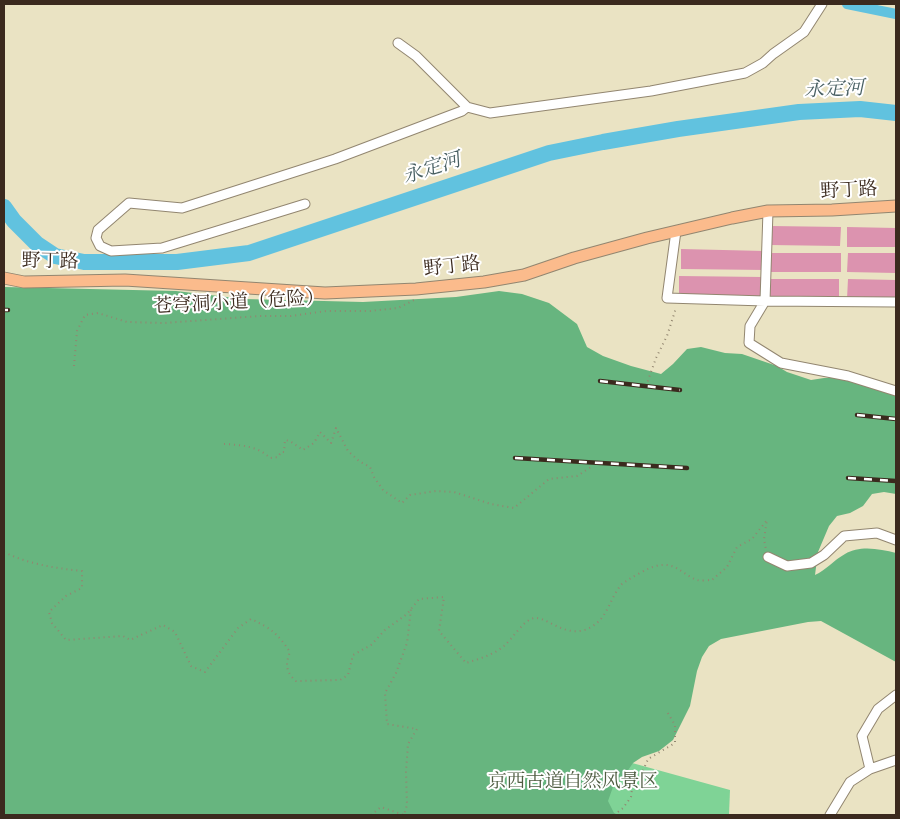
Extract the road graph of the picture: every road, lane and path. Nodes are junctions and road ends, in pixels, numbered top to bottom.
1 (822, 5) edge
2 (398, 43) dead end
3 (467, 107) junction
4 (306, 204) dead end
5 (896, 206) edge
6 (768, 211) junction
7 (676, 231) junction
8 (4, 278) edge
9 (421, 297) dead end
10 (678, 298) junction
11 (765, 301) junction
12 (896, 302) edge
13 (74, 366) dead end
14 (646, 386) dead end
15 (896, 391) edge
16 (224, 444) dead end
17 (591, 467) dead end
18 (896, 540) edge
19 (4, 552) edge
20 (768, 557) joint
21 (411, 609) junction
22 (896, 695) edge
23 (666, 710) dead end
24 (896, 760) edge
25 (870, 769) junction
26 (372, 815) edge
27 (614, 815) edge
28 (830, 815) edge

1 - 3 street
2 - 3 street
3 - 4 street
5 - 6 main road, 野丁路
6 - 7 main road, 野丁路
6 - 11 street
7 - 8 main road, 野丁路
7 - 10 street
9 - 13 path, 苍穹洞小道（危险）
10 - 11 street
10 - 14 path
11 - 12 street
11 - 15 street
16 - 17 path
18 - 20 street
19 - 21 path
20 - 21 path
21 - 26 path
22 - 25 street
23 - 27 path
24 - 25 street
25 - 28 street

